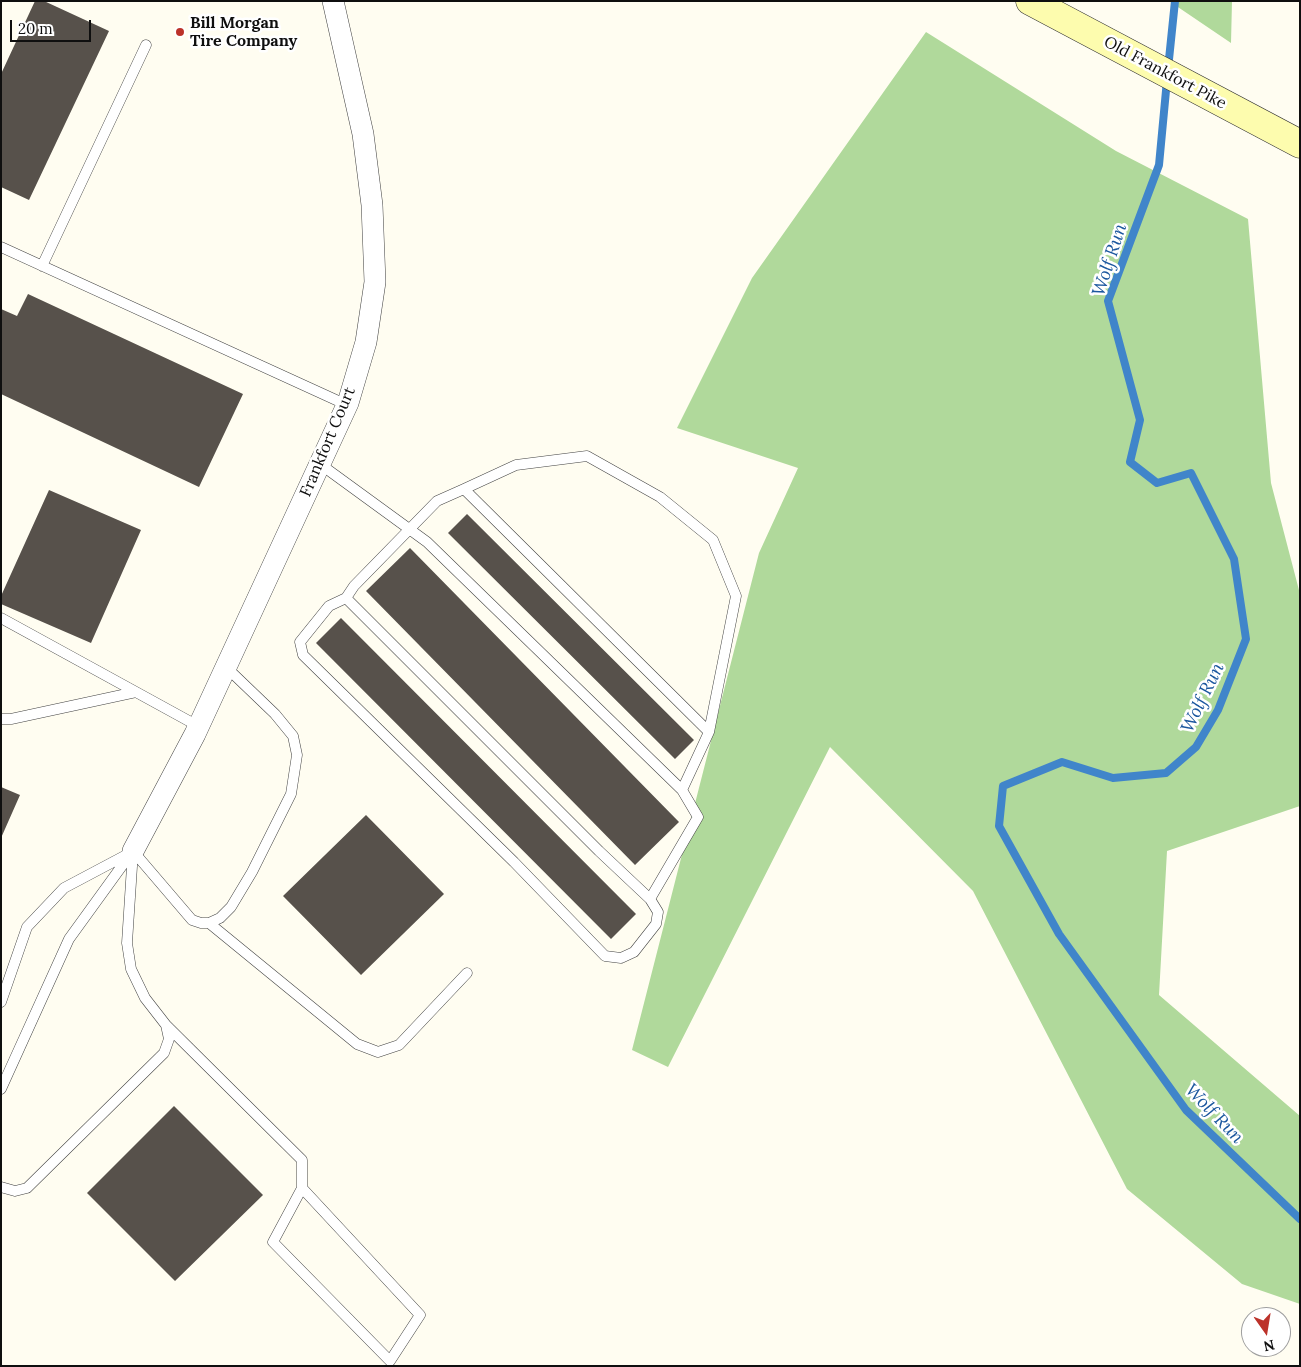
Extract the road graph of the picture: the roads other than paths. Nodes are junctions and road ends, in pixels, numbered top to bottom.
1 (333, 1) edge
2 (1030, 1) edge
3 (146, 45) dead end
4 (1300, 144) edge
5 (1, 247) edge
6 (42, 266) junction
7 (347, 405) junction
8 (320, 464) junction
9 (464, 489) junction
10 (409, 529) junction
11 (346, 598) junction
12 (1, 618) edge
13 (226, 668) junction
14 (136, 692) junction
15 (1, 719) edge
16 (198, 726) junction
17 (709, 732) junction
18 (682, 790) junction
19 (133, 851) junction
20 (650, 898) junction
21 (209, 923) junction
22 (468, 973) dead end
23 (1, 1002) edge
24 (166, 1025) junction
25 (1, 1089) edge
26 (1, 1187) edge
27 (302, 1188) junction

1 - 7 street, Frankfort Court
2 - 4 main road, Old Frankfort Pike
3 - 6 lane
5 - 6 lane
6 - 7 lane
7 - 8 street, Frankfort Court
8 - 10 lane
8 - 13 street, Frankfort Court
9 - 10 lane
9 - 17 lane
9 - 17 lane
10 - 11 lane
10 - 18 lane
11 - 20 lane
11 - 20 lane
12 - 14 lane
13 - 16 street, Frankfort Court
13 - 21 lane
14 - 15 lane
14 - 16 lane
16 - 19 street, Frankfort Court
17 - 18 lane
18 - 20 lane
19 - 21 lane
19 - 23 lane
19 - 24 lane
19 - 25 lane
21 - 22 lane
24 - 26 lane
24 - 27 lane
27 - 27 lane

